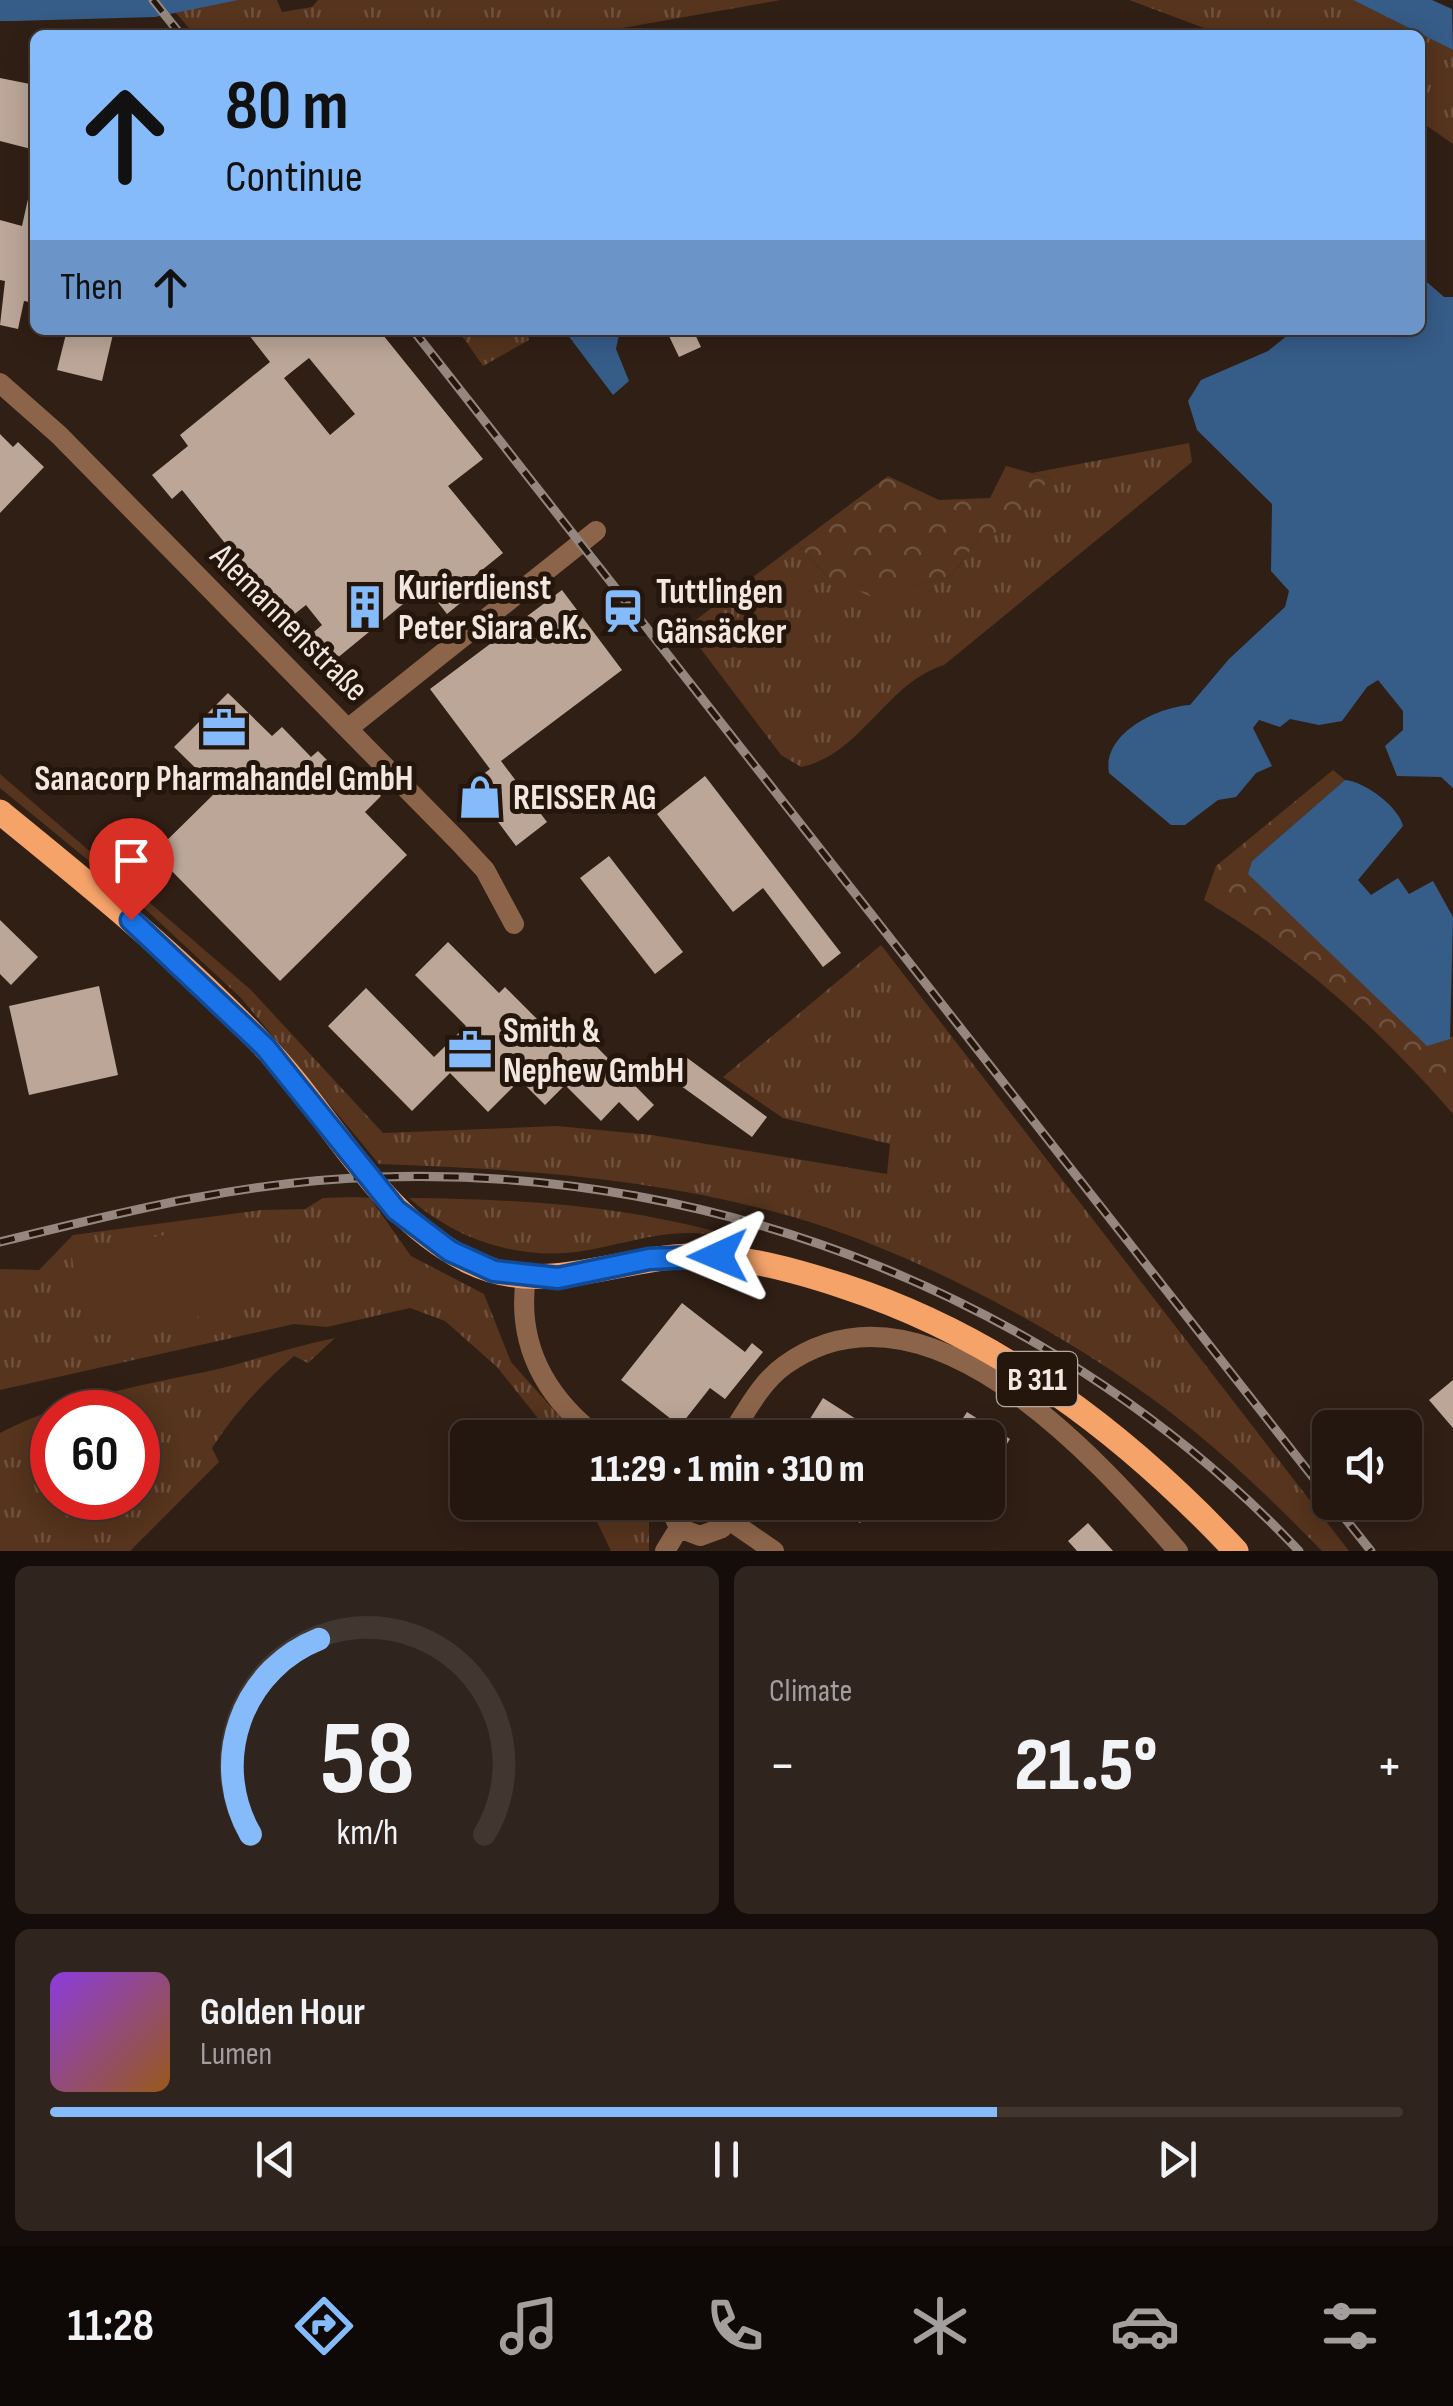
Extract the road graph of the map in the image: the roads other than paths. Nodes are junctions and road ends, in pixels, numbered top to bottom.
1 (0, 383) edge
2 (596, 531) dead end
3 (350, 728) junction
4 (0, 812) edge
5 (514, 924) dead end
6 (526, 1277) junction
7 (580, 1420) edge
8 (741, 1420) edge
9 (676, 1520) edge
10 (724, 1520) edge
11 (740, 1520) edge
12 (679, 1528) junction
13 (665, 1551) edge
14 (774, 1551) edge
15 (1178, 1551) edge
16 (1236, 1551) edge

1 - 3 street, Alemannenstraße
2 - 3 street
3 - 5 street, Alemannenstraße
4 - 6 main road, B 311
6 - 7 street
6 - 16 main road, B 311
8 - 15 street
9 - 12 street
10 - 12 street
11 - 14 street
12 - 13 street

